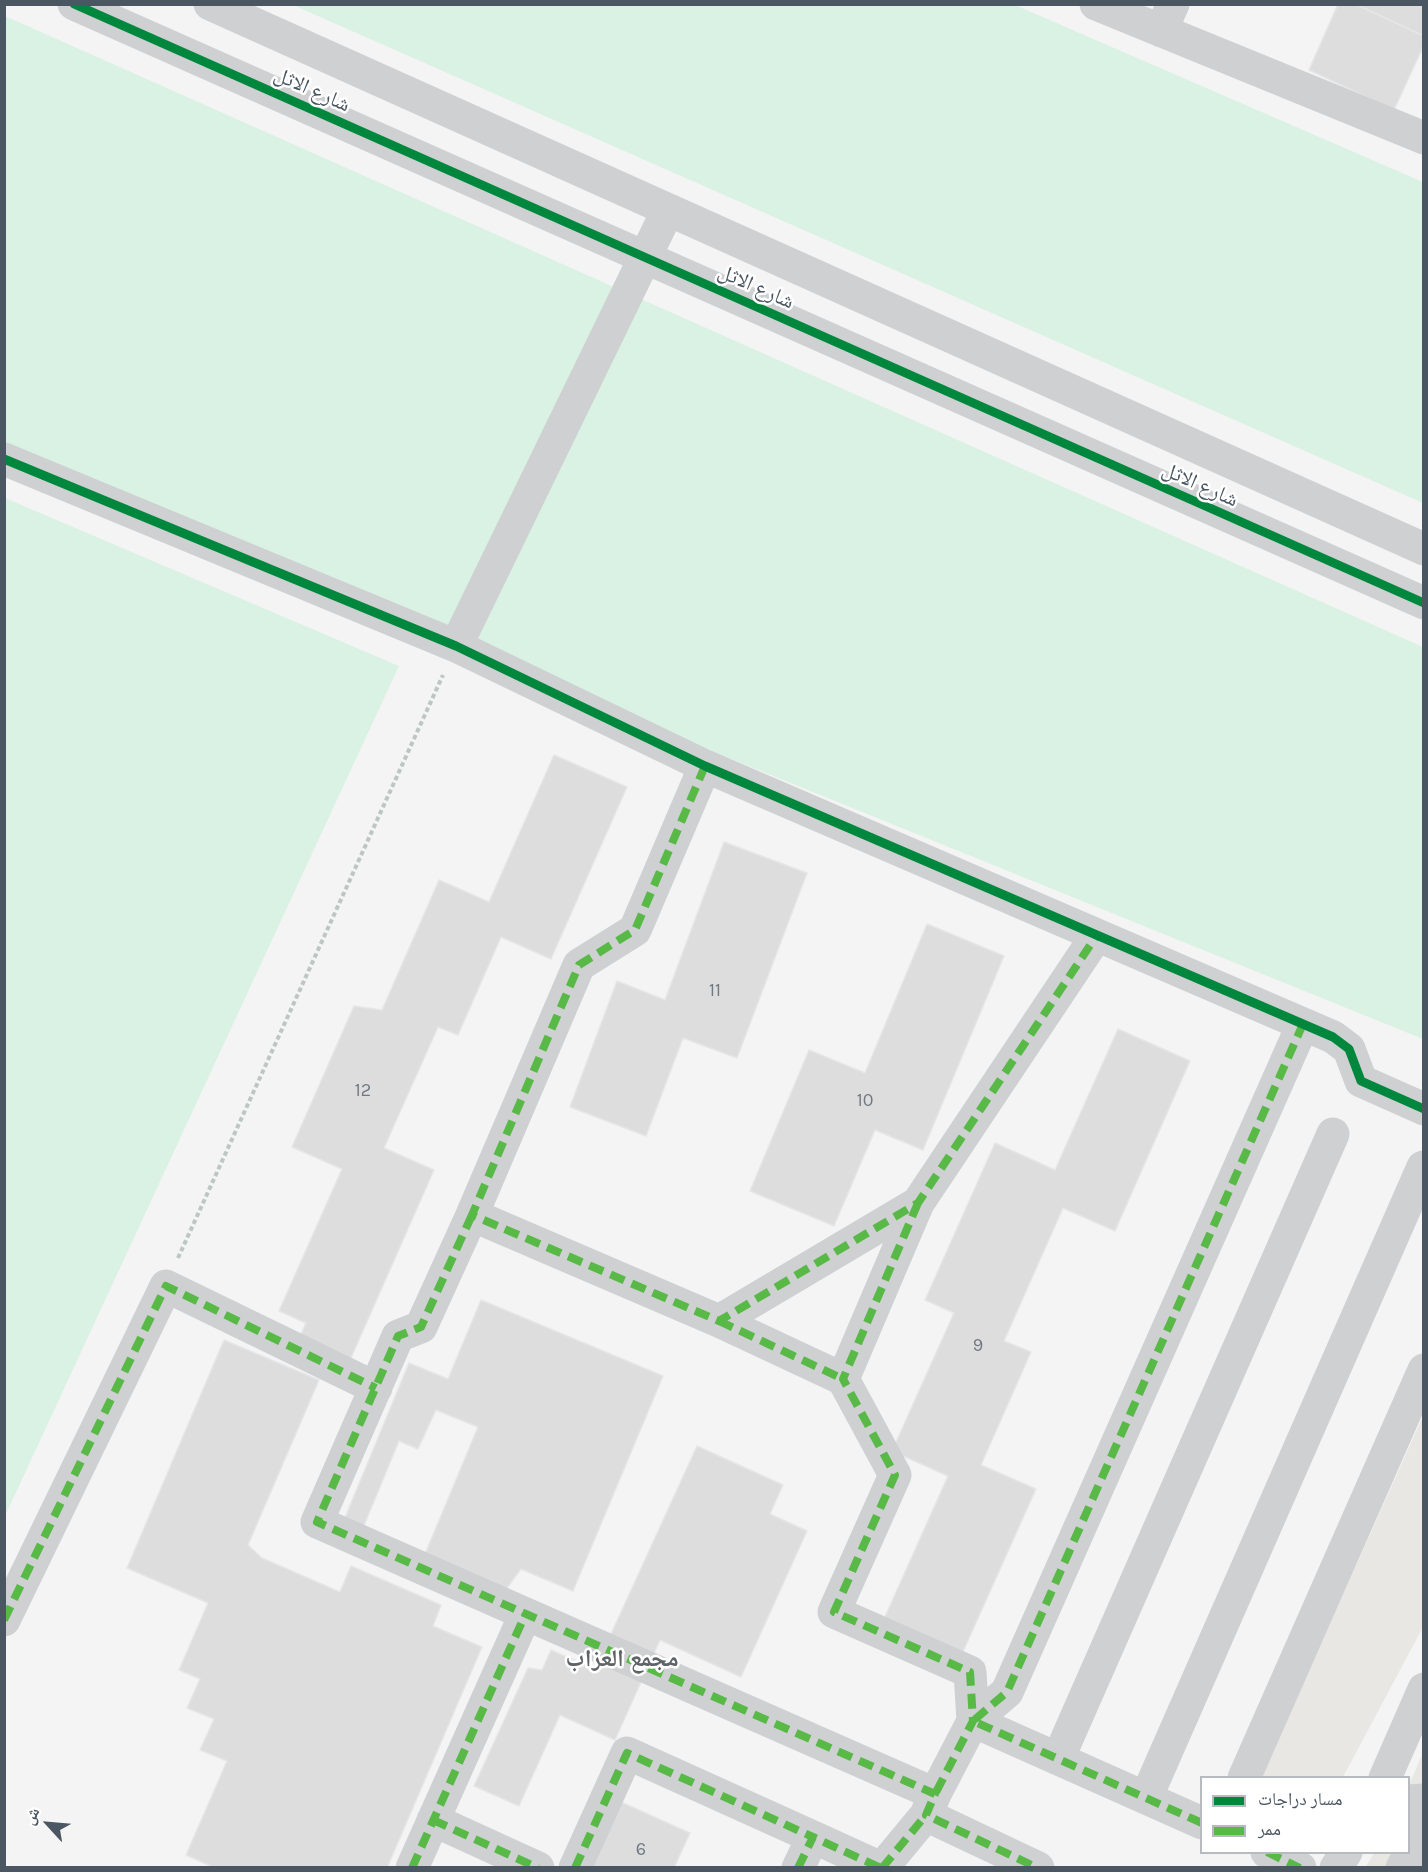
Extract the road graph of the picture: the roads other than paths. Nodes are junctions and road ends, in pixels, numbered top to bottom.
1 (74, 4) edge
2 (1096, 4) edge
3 (221, 7) edge
4 (1167, 18) edge
5 (1424, 138) edge
6 (667, 212) junction
7 (644, 257) junction
8 (1208, 453) junction
9 (4, 459) edge
10 (1187, 498) junction
11 (1424, 549) edge
12 (1424, 603) edge
13 (456, 646) junction
14 (705, 766) junction
15 (1097, 935) junction
16 (1304, 1024) junction
17 (1424, 1109) edge
18 (1333, 1134) dead end
19 (1423, 1167) edge
20 (918, 1203) junction
21 (472, 1215) junction
22 (720, 1321) junction
23 (1424, 1370) edge
24 (843, 1379) junction
25 (376, 1388) junction
26 (525, 1615) junction
27 (4, 1620) edge
28 (1424, 1689) edge
29 (973, 1721) junction
30 (1058, 1759) junction
31 (1388, 1773) edge
32 (1245, 1776) edge
33 (1146, 1798) junction
34 (931, 1805) junction
35 (433, 1820) junction
36 (1200, 1822) edge
37 (1424, 1825) edge
38 (813, 1838) junction
39 (1410, 1851) edge
40 (1271, 1854) edge
41 (1345, 1854) edge
42 (1408, 1854) edge
43 (412, 1868) edge
44 (538, 1868) edge
45 (574, 1868) edge
46 (798, 1868) edge
47 (881, 1868) edge
48 (1038, 1868) edge
49 (1300, 1868) edge
50 (1336, 1868) edge
51 (1401, 1868) edge

1 - 7 street, شارع الاثل
2 - 4 street
3 - 6 street, شارع الاثل
4 - 5 street
6 - 7 street
6 - 8 street, شارع الاثل
7 - 10 street, شارع الاثل
7 - 13 street
8 - 10 street
8 - 11 street, شارع الاثل
9 - 13 street
10 - 12 street, شارع الاثل
13 - 14 street
14 - 15 street
14 - 21 street
15 - 16 street
15 - 20 street
16 - 17 street
16 - 29 street
18 - 30 street
19 - 33 street
20 - 22 street
20 - 24 street
21 - 22 street
21 - 25 street
22 - 24 street
23 - 32 street
24 - 29 street
25 - 26 street
25 - 27 street
26 - 34 street
26 - 35 street
28 - 31 street
29 - 30 street
29 - 34 street
30 - 33 street
33 - 36 street
34 - 47 street
34 - 48 street
35 - 43 street
35 - 44 street
37 - 39 street
38 - 45 street
38 - 46 street
38 - 47 street
40 - 49 street
41 - 50 street
42 - 51 street

